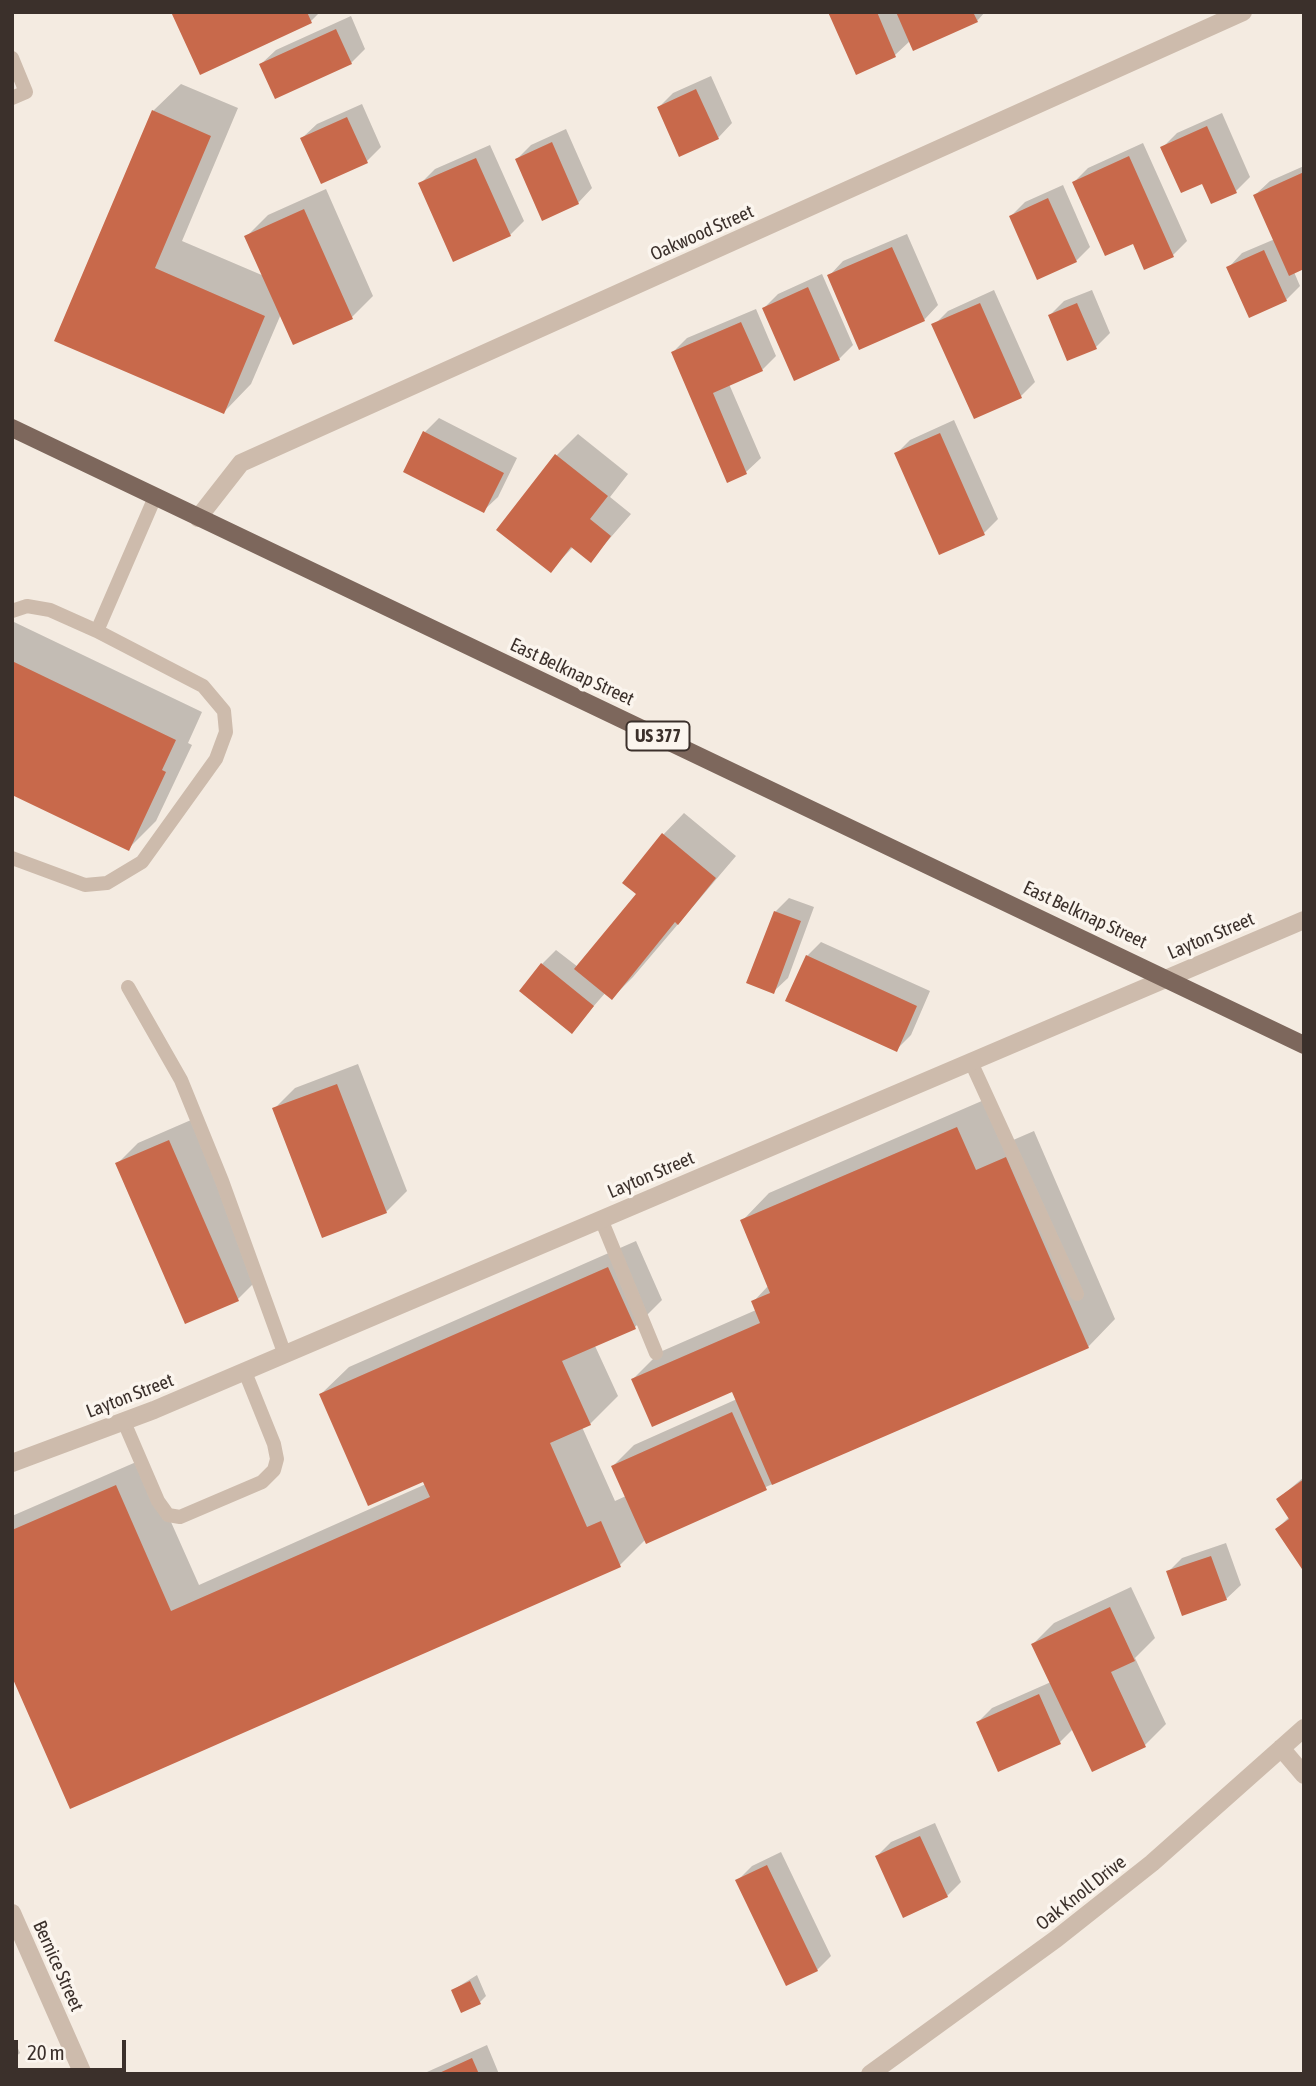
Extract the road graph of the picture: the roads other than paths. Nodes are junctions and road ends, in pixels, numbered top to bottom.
1 (1243, 12) edge
2 (12, 58) edge
3 (12, 98) edge
4 (12, 428) edge
5 (155, 497) junction
6 (198, 518) junction
7 (12, 611) edge
8 (97, 631) junction
9 (12, 858) edge
10 (1304, 920) edge
11 (1167, 978) junction
12 (128, 987) dead end
13 (1304, 1045) edge
14 (971, 1062) junction
15 (601, 1219) junction
16 (1077, 1294) dead end
17 (656, 1353) dead end
18 (285, 1355) junction
19 (245, 1372) junction
20 (124, 1422) junction
21 (12, 1463) edge
22 (1304, 1728) edge
23 (1280, 1748) junction
24 (1304, 1775) edge
25 (12, 1913) edge
26 (83, 2074) edge
27 (870, 2074) edge

1 - 6 street, Oakwood Street
2 - 3 lane
4 - 5 main road, East Belknap Street / US 377
5 - 6 main road, East Belknap Street / US 377
5 - 8 lane
6 - 11 main road, East Belknap Street / US 377
7 - 8 lane
8 - 9 lane
10 - 11 street, Layton Street
11 - 13 main road, East Belknap Street / US 377
11 - 14 street, Layton Street
12 - 18 lane
14 - 15 street, Layton Street
14 - 16 lane
15 - 17 lane
15 - 18 street, Layton Street
18 - 19 street, Layton Street
19 - 20 street, Layton Street
19 - 20 lane
20 - 21 street, Layton Street
22 - 23 street, Oak Knoll Drive
23 - 24 street
23 - 27 street, Oak Knoll Drive
25 - 26 street, Bernice Street

